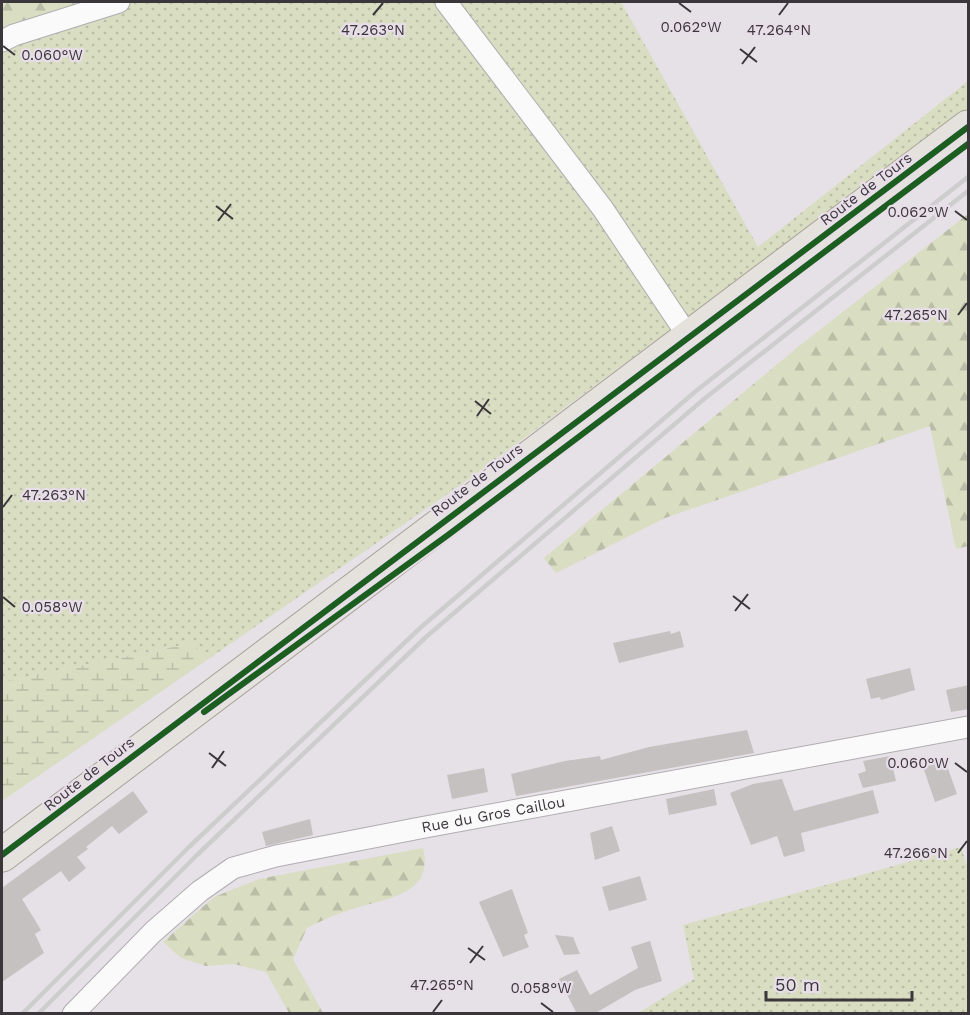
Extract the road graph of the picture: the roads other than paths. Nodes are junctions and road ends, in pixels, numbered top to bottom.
1 (119, 2) edge
2 (446, 2) edge
3 (2, 41) edge
4 (969, 127) edge
5 (688, 336) junction
6 (969, 727) edge
7 (2, 855) edge
8 (73, 1014) edge

1 - 3 street
2 - 5 street
4 - 5 main road, Route de Tours
5 - 7 main road, Route de Tours
6 - 8 street, Rue du Gros Caillou

